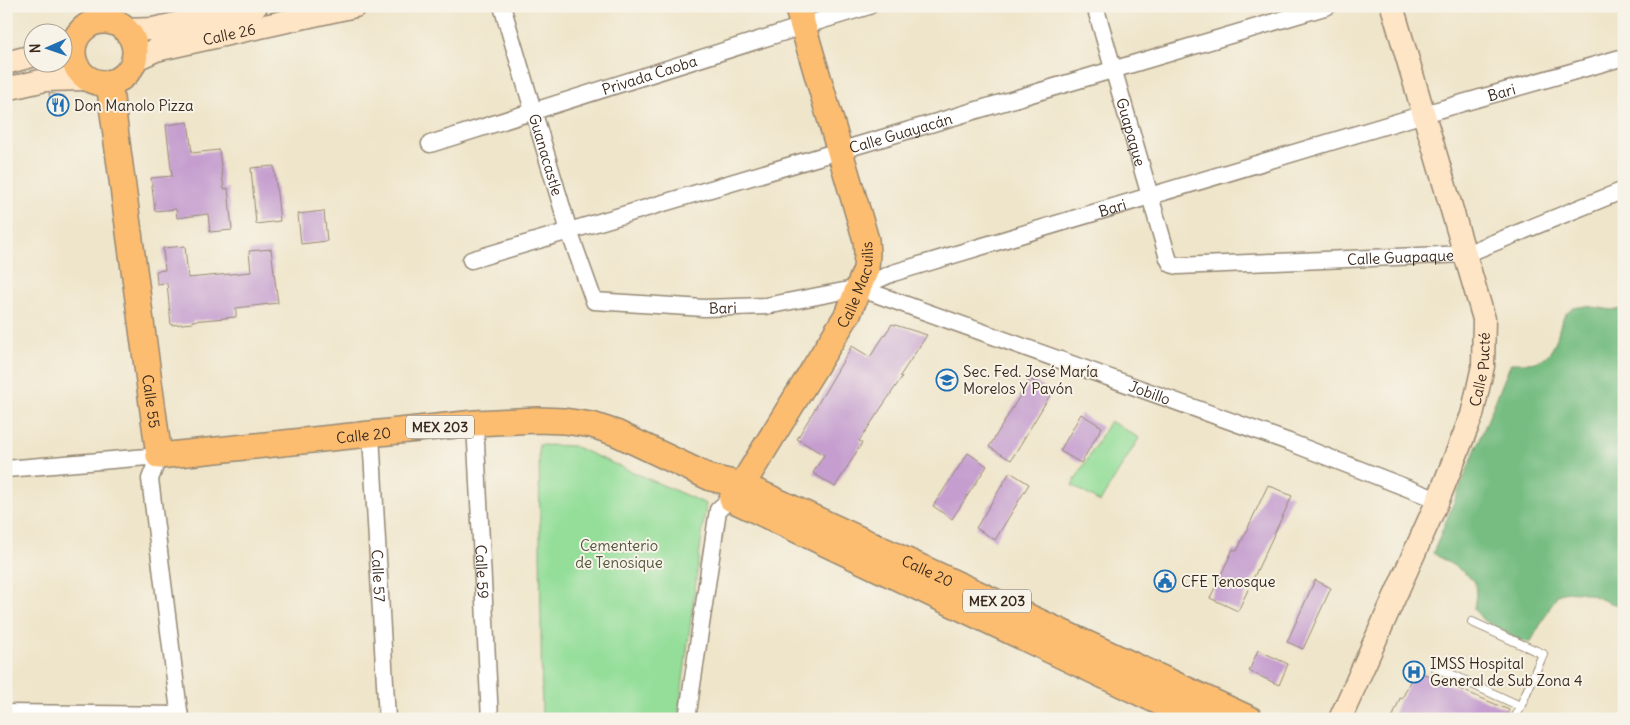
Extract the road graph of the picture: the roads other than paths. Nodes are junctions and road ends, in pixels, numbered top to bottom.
1 (256, 6) edge
2 (355, 6) edge
3 (502, 6) edge
4 (869, 6) edge
5 (1095, 6) edge
6 (1328, 6) edge
7 (1392, 6) edge
8 (324, 10) edge
9 (100, 14) edge
10 (800, 16) edge
11 (125, 30) junction
12 (72, 39) edge
13 (72, 46) edge
14 (1624, 56) edge
15 (22, 58) edge
16 (134, 60) junction
17 (6, 62) edge
18 (1113, 71) junction
19 (98, 81) junction
20 (6, 88) edge
21 (533, 111) junction
22 (1424, 114) junction
23 (430, 144) dead end
24 (840, 152) junction
25 (1624, 190) edge
26 (1150, 196) junction
27 (569, 231) junction
28 (1466, 254) junction
29 (1168, 258) joint
30 (471, 260) dead end
31 (860, 288) junction
32 (594, 300) joint
33 (475, 423) junction
34 (371, 434) junction
35 (159, 456) junction
36 (6, 469) edge
37 (737, 492) junction
38 (1438, 500) junction
39 (1011, 619) junction
40 (1472, 622) dead end
41 (1435, 667) dead end
42 (1520, 706) junction
43 (6, 713) edge
44 (180, 717) edge
45 (387, 719) edge
46 (490, 719) edge
47 (686, 719) edge
48 (1195, 719) edge
49 (1250, 719) edge
50 (1340, 719) edge
51 (1515, 719) edge

1 - 11 street, Calle 26
2 - 8 street, Calle 26
3 - 21 street, Guanacastle
4 - 10 street, Privada Caoba
5 - 18 street, Guapaque
6 - 18 street, Calle Guayacán
7 - 22 street, Calle Pucté
8 - 16 street, Calle 26
9 - 11 main road
9 - 12 main road
10 - 21 street, Privada Caoba
10 - 24 main road, Calle Macuilis
11 - 16 main road
13 - 19 main road
14 - 22 street, Bari
15 - 17 street
16 - 19 main road
18 - 24 street, Calle Guayacán
18 - 26 street, Guapaque
19 - 20 street
19 - 35 main road, Calle 55
21 - 23 street, Privada Caoba
21 - 27 street, Guanacastle
22 - 26 street, Bari
22 - 28 street, Calle Pucté
24 - 27 street, Calle Guayacán
24 - 31 main road, Calle Macuilis
25 - 28 street, Calle Guapaque
26 - 29 street, Guapaque
26 - 31 street, Bari
27 - 30 street, Calle Guayacán
27 - 32 street, Guanacastle
28 - 29 street, Calle Guapaque
28 - 38 street, Calle Pucté
31 - 32 street, Bari
31 - 37 main road, Calle Macuilis
31 - 38 street, Jobillo
33 - 34 main road, Calle 20 / MEX 203
33 - 37 main road, Calle 20 / MEX 203
33 - 46 street, Calle 59
34 - 35 main road, Calle 20 / MEX 203
34 - 45 street, Calle 57
35 - 36 street, Calle 20
35 - 44 street, Calle 55
37 - 39 main road, Calle 20 / MEX 203
37 - 47 street
38 - 50 street, Calle Pucté
39 - 48 main road, Calle 20 / MEX 203
39 - 49 main road, Calle 20 / MEX 203
40 - 42 lane
41 - 42 lane
42 - 51 lane
43 - 44 street

